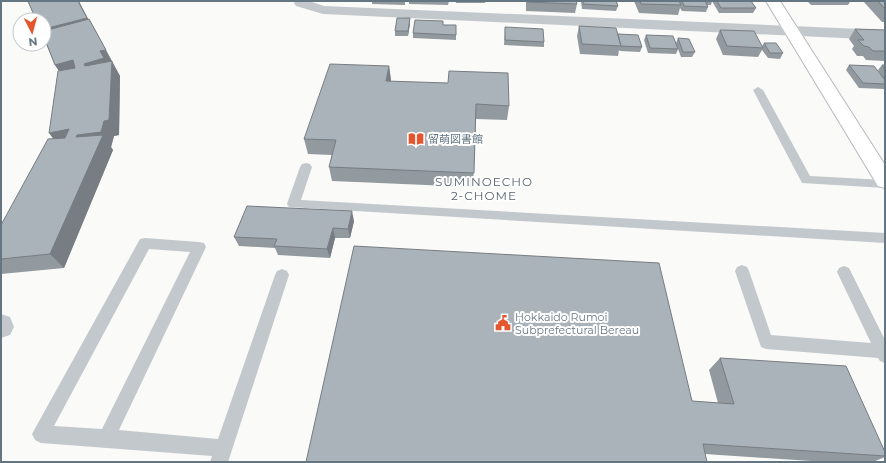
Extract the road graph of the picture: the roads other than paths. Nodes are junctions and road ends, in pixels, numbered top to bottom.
1 (302, 1) edge
2 (773, 1) edge
3 (792, 31) junction
4 (885, 35) edge
5 (758, 90) dead end
6 (306, 166) dead end
7 (885, 181) edge
8 (885, 184) edge
9 (885, 238) edge
10 (742, 271) dead end
11 (844, 272) dead end
12 (282, 275) dead end
13 (884, 353) edge
14 (107, 438) junction
15 (222, 455) edge

1 - 3 street
2 - 3 street
3 - 4 street
3 - 7 street
5 - 8 lane
6 - 9 lane
10 - 13 lane
11 - 13 lane
12 - 15 lane
14 - 14 lane
14 - 15 lane

